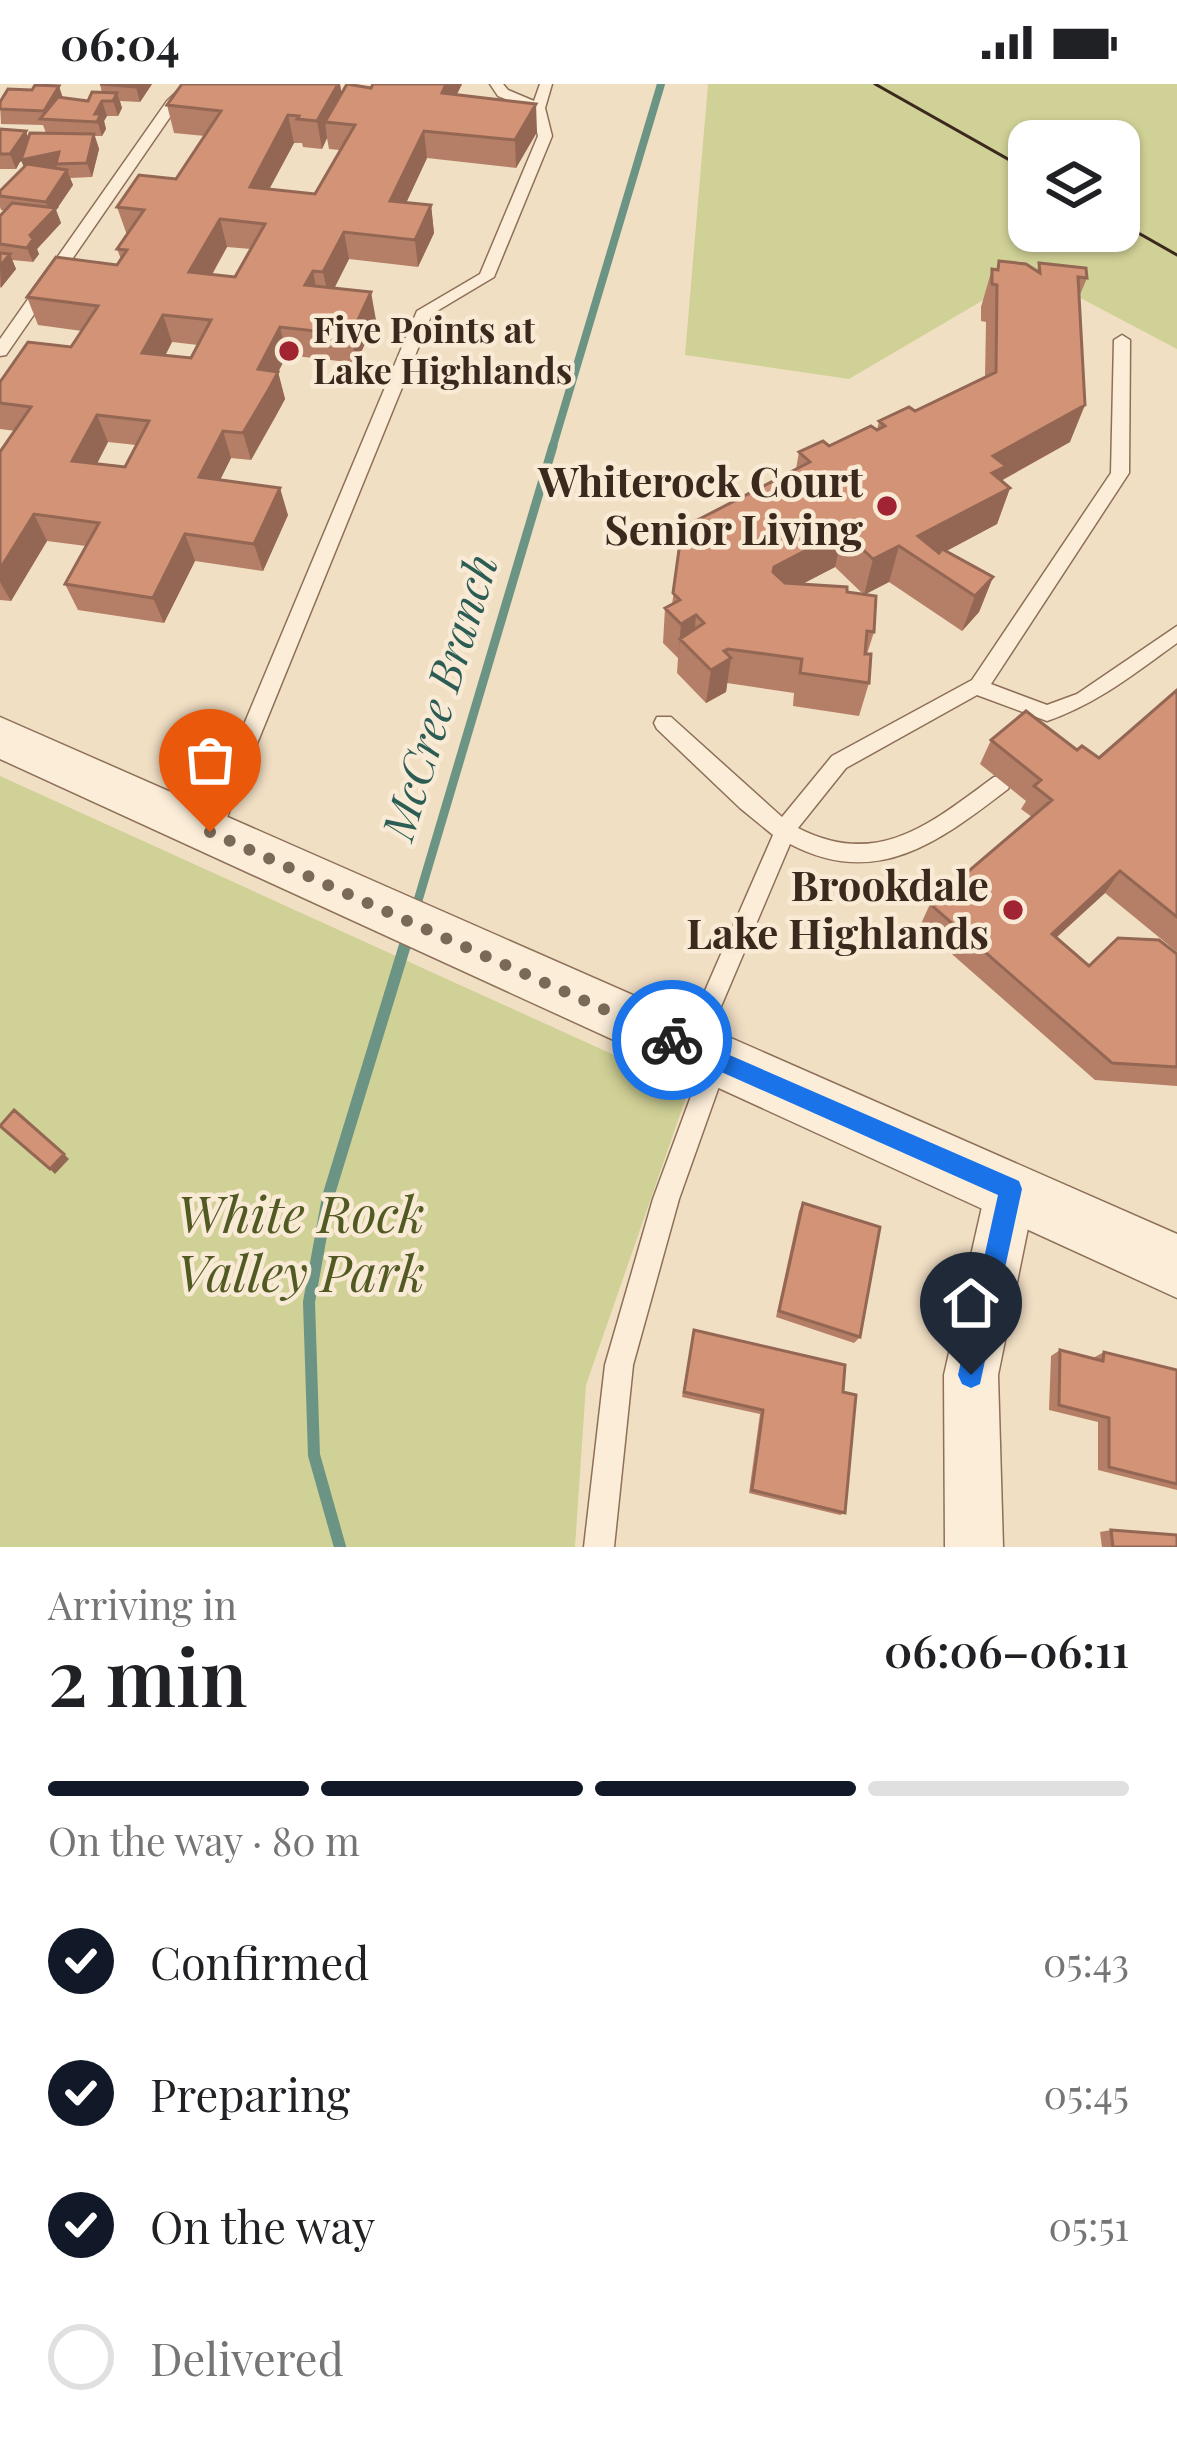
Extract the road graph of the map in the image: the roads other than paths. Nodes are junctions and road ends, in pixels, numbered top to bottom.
1 (192, 84) edge
2 (496, 84) edge
3 (546, 84) edge
4 (538, 108) junction
5 (1122, 340) dead end
6 (0, 351) edge
7 (1177, 633) edge
8 (977, 688) junction
9 (664, 723) dead end
10 (0, 737) edge
11 (1001, 783) edge
12 (210, 832) junction
13 (784, 834) junction
14 (704, 1054) junction
15 (1011, 1189) junction
16 (1177, 1267) edge
17 (599, 1547) edge
18 (974, 1547) edge

1 - 6 lane
2 - 4 lane
3 - 4 lane
4 - 12 lane
5 - 8 lane
7 - 8 lane
8 - 13 lane
9 - 13 lane
10 - 12 street
11 - 13 lane
12 - 14 street
13 - 14 lane
14 - 15 street
14 - 17 lane
15 - 16 street
15 - 18 street

